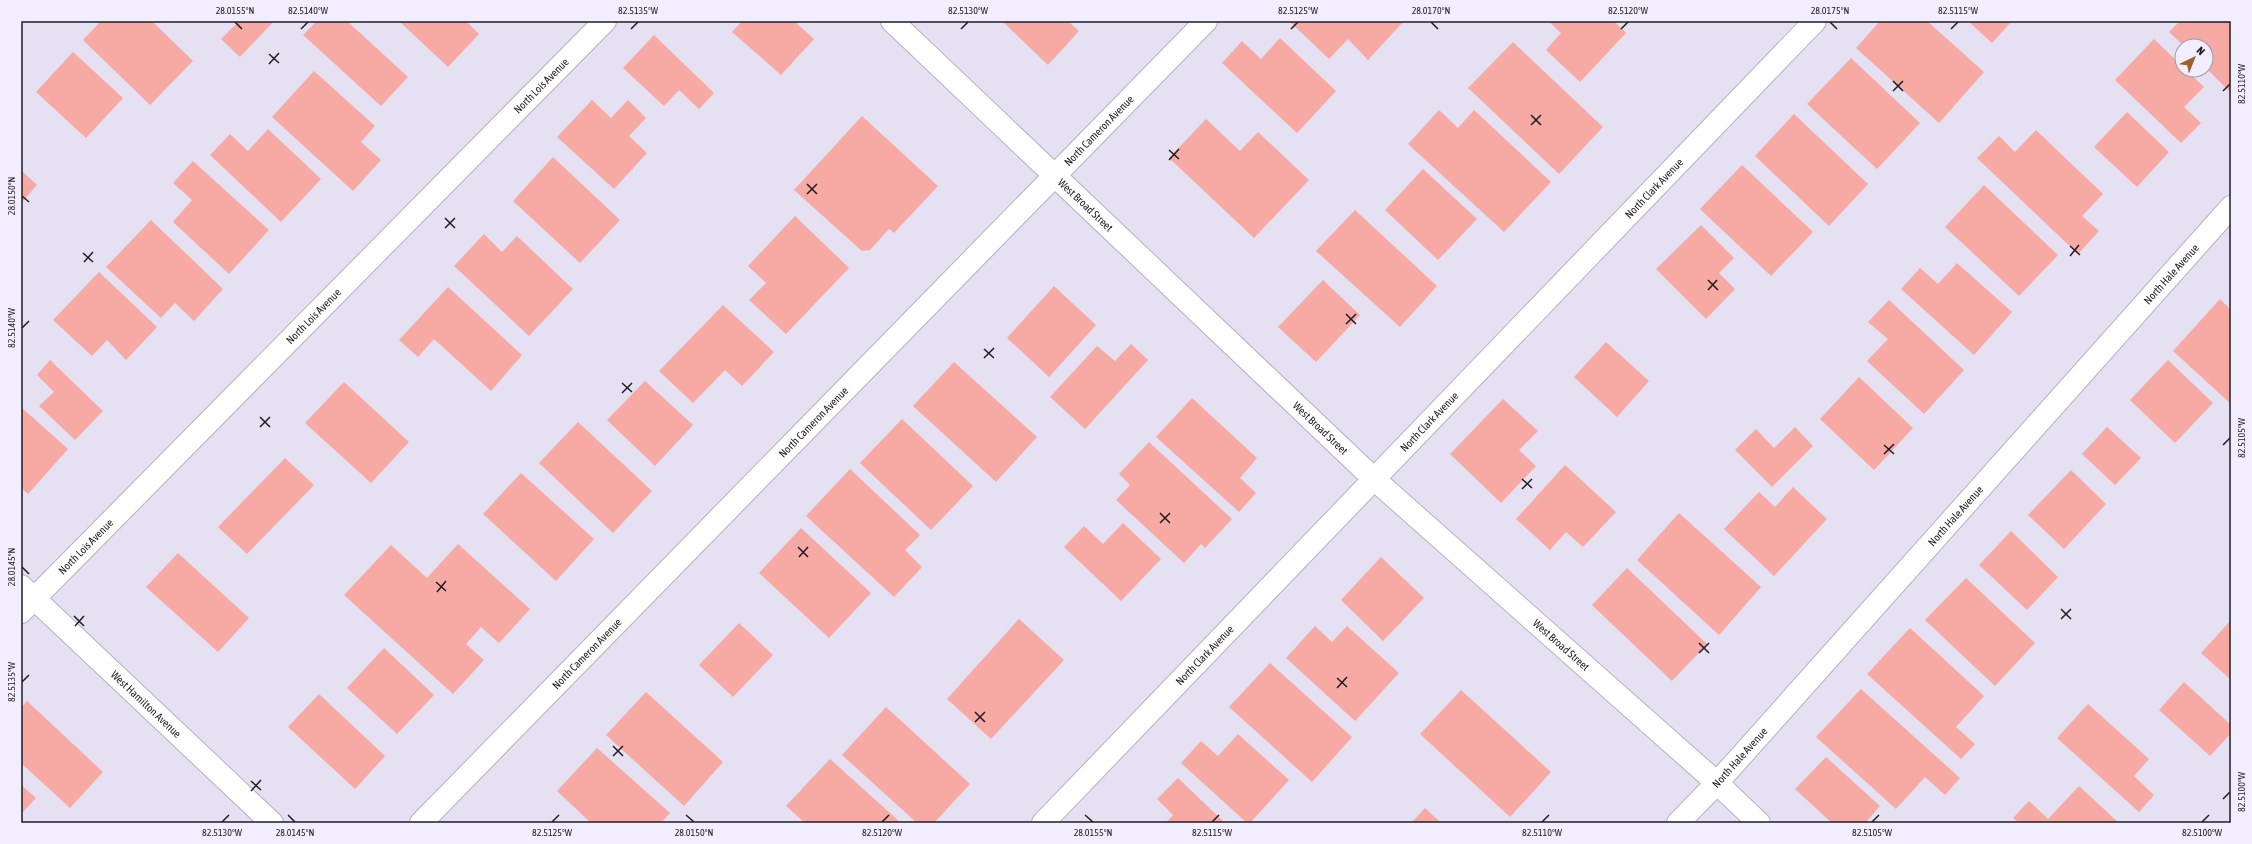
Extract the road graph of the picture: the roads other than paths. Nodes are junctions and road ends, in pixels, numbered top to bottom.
1 (605, 21) edge
2 (892, 21) edge
3 (1206, 21) edge
4 (1815, 21) edge
5 (1055, 177) junction
6 (2231, 207) edge
7 (1374, 479) junction
8 (25, 598) edge
9 (1717, 783) junction
10 (272, 823) edge
11 (421, 823) edge
12 (1043, 823) edge
13 (1678, 823) edge
14 (1759, 823) edge

1 - 8 street, North Lois Avenue
2 - 5 street, West Broad Street
3 - 5 street, North Cameron Avenue
4 - 7 street, North Clark Avenue
5 - 7 street, West Broad Street
5 - 11 street, North Cameron Avenue
6 - 9 street, North Hale Avenue
7 - 9 street, West Broad Street
7 - 12 street, North Clark Avenue
8 - 10 street, West Hamilton Avenue
9 - 13 street, North Hale Avenue
9 - 14 street, West Broad Street

